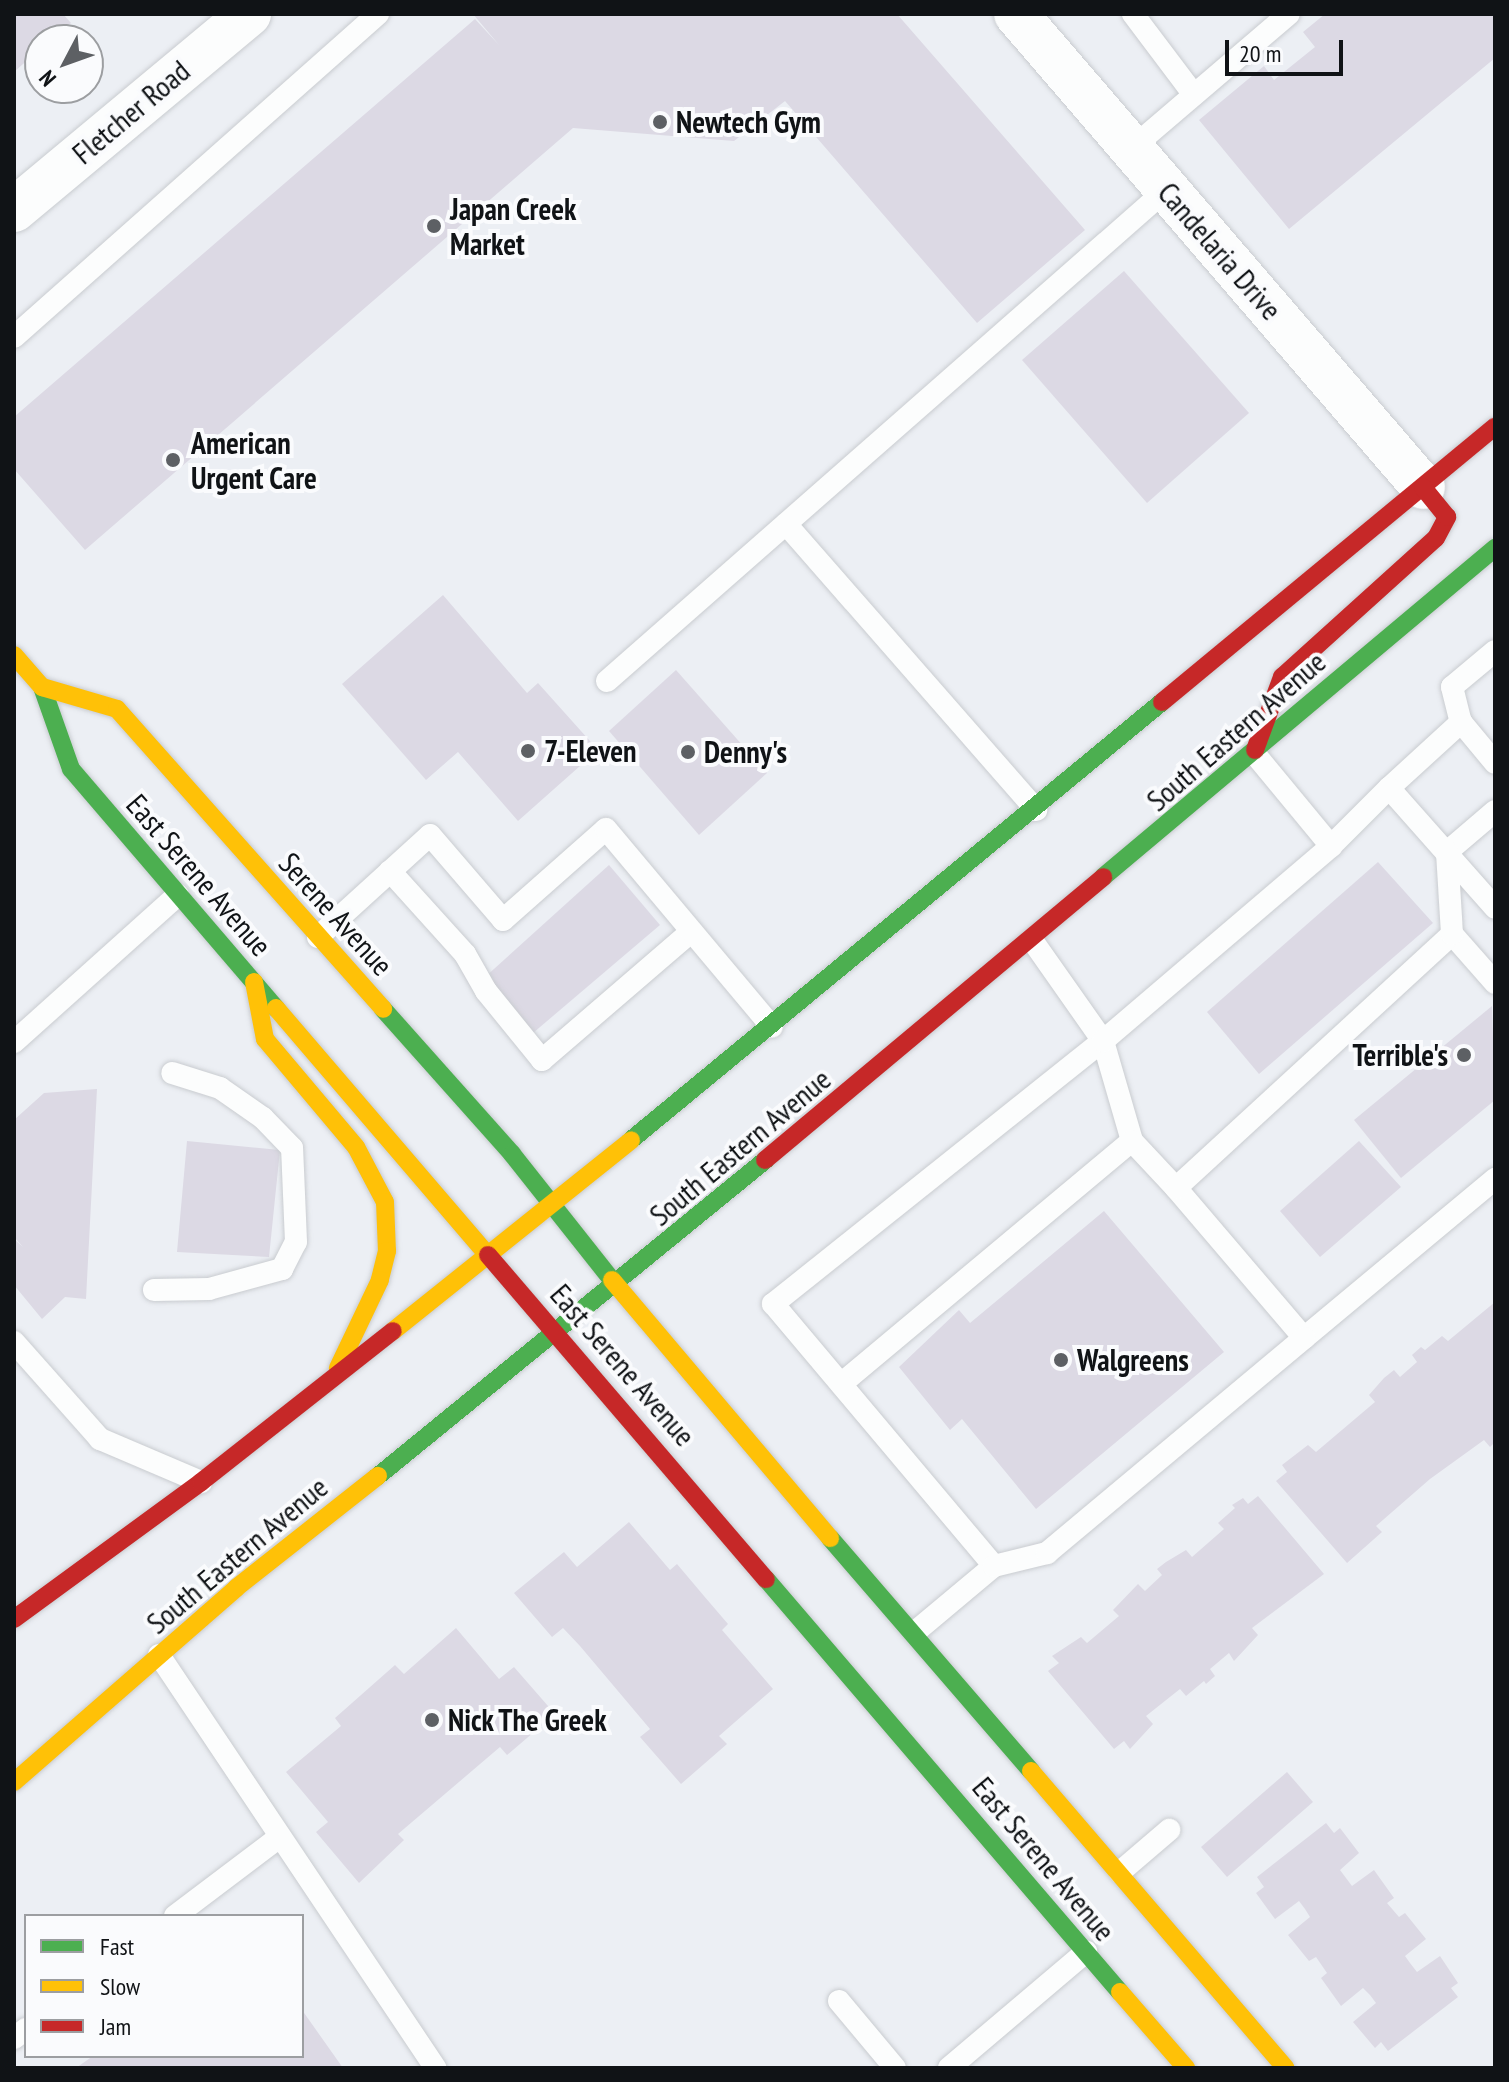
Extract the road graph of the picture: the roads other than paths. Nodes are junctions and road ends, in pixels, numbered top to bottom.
1 (378, 14) edge
2 (1016, 14) edge
3 (1133, 14) edge
4 (1289, 14) edge
5 (226, 21) edge
6 (1194, 95) junction
7 (1132, 148) junction
8 (1167, 189) junction
9 (14, 210) edge
10 (14, 337) edge
11 (1495, 427) edge
12 (1423, 487) junction
13 (786, 524) junction
14 (1495, 548) edge
15 (1495, 651) edge
16 (14, 655) edge
17 (607, 681) dead end
18 (42, 687) junction
19 (1461, 722) junction
20 (1254, 753) junction
21 (1495, 763) edge
22 (1389, 788) junction
23 (1036, 810) junction
24 (1495, 811) edge
25 (1331, 846) junction
26 (1447, 852) junction
27 (390, 871) junction
28 (178, 895) junction
29 (1495, 908) edge
30 (691, 932) junction
31 (1452, 934) junction
32 (318, 937) junction
33 (1032, 940) junction
34 (254, 982) junction
35 (1495, 983) edge
36 (772, 1027) junction
37 (1103, 1041) junction
38 (14, 1042) edge
39 (172, 1073) dead end
40 (1132, 1141) junction
41 (1495, 1179) edge
42 (1176, 1188) junction
43 (552, 1206) junction
44 (588, 1250) joint
45 (491, 1255) junction
46 (616, 1285) junction
47 (154, 1290) dead end
48 (559, 1333) junction
49 (1304, 1338) junction
50 (14, 1342) edge
51 (332, 1381) junction
52 (841, 1384) junction
53 (201, 1482) junction
54 (994, 1566) junction
55 (14, 1619) edge
56 (915, 1632) junction
57 (159, 1655) junction
58 (14, 1782) edge
59 (1169, 1830) dead end
60 (278, 1838) junction
61 (1120, 1872) junction
62 (178, 1914) edge
63 (1086, 1952) junction
64 (839, 2001) dead end
65 (435, 2068) edge
66 (895, 2068) edge
67 (949, 2068) edge
68 (1186, 2068) edge
69 (1286, 2068) edge

1 - 10 lane
2 - 7 street, Candelaria Drive
3 - 6 lane
4 - 6 lane
5 - 9 street, Fletcher Road
6 - 7 lane
7 - 8 street, Candelaria Drive
8 - 12 street, Candelaria Drive
8 - 13 lane
11 - 12 main road
12 - 20 main road
12 - 23 main road
13 - 17 lane
13 - 23 lane
14 - 20 main road, South Eastern Avenue
15 - 19 lane
16 - 18 main road
18 - 28 main road, East Serene Avenue
18 - 32 main road, Serene Avenue
19 - 21 lane
19 - 22 lane
20 - 25 lane
20 - 33 main road, South Eastern Avenue
22 - 25 lane
22 - 26 lane
23 - 36 main road
24 - 26 lane
25 - 37 lane
26 - 29 lane
26 - 31 lane
27 - 30 lane
27 - 30 lane
27 - 32 lane
28 - 34 main road, East Serene Avenue
28 - 38 lane
30 - 36 lane
31 - 35 lane
31 - 42 lane
32 - 43 main road, Serene Avenue
33 - 37 lane
33 - 46 main road, South Eastern Avenue
34 - 45 main road, East Serene Avenue
34 - 51 main road
36 - 43 main road
37 - 40 lane
37 - 52 lane
39 - 47 lane
40 - 42 lane
40 - 52 lane
41 - 49 lane
42 - 49 lane
43 - 44 main road, Serene Avenue
43 - 45 main road
44 - 46 main road, East Serene Avenue
45 - 48 main road, East Serene Avenue
45 - 51 main road
46 - 48 main road, South Eastern Avenue
46 - 56 main road, East Serene Avenue
48 - 57 main road, South Eastern Avenue
48 - 63 main road, East Serene Avenue
49 - 54 lane
50 - 53 lane
51 - 53 main road
52 - 54 lane
53 - 55 main road
54 - 56 lane
56 - 61 main road, East Serene Avenue
57 - 58 main road, South Eastern Avenue
57 - 60 lane
59 - 61 lane
60 - 62 lane
60 - 65 lane
61 - 69 main road, East Serene Avenue
63 - 67 lane
63 - 68 main road, East Serene Avenue
64 - 66 lane

